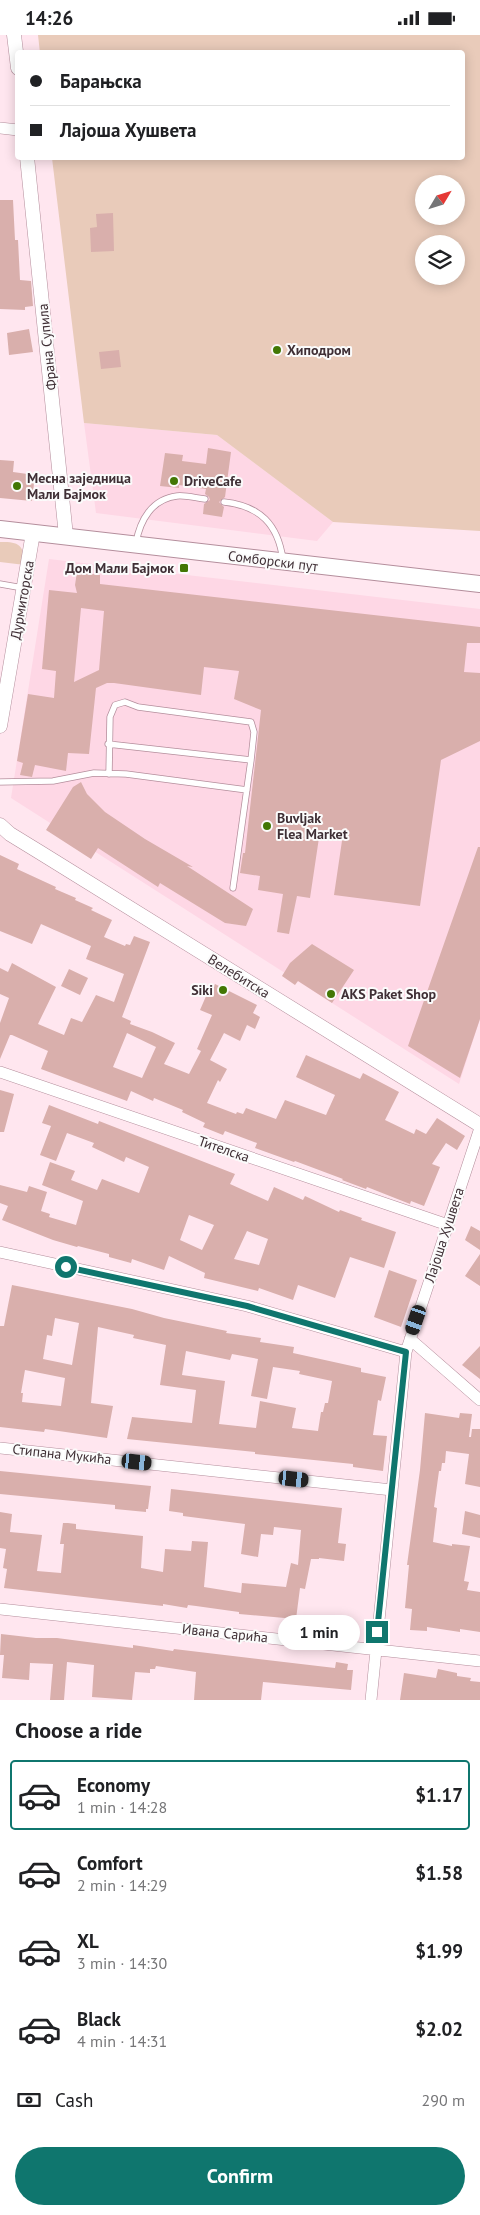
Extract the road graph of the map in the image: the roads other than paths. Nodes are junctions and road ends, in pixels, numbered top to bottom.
1 (14, 35) edge
2 (16, 50) edge
3 (0, 128) edge
4 (15, 130) edge
5 (27, 160) edge
6 (205, 499) dead end
7 (224, 502) dead end
8 (0, 529) edge
9 (33, 533) junction
10 (66, 536) junction
11 (136, 545) junction
12 (284, 562) junction
13 (0, 584) edge
14 (480, 584) edge
15 (25, 588) junction
16 (0, 726) edge
17 (108, 743) junction
18 (251, 760) junction
19 (109, 774) junction
20 (0, 782) edge
21 (247, 791) junction
22 (0, 826) edge
23 (233, 887) dead end
24 (0, 1072) edge
25 (480, 1127) edge
26 (448, 1225) junction
27 (0, 1251) edge
28 (410, 1339) junction
29 (406, 1352) junction
30 (480, 1401) edge
31 (0, 1448) edge
32 (392, 1489) junction
33 (0, 1609) edge
34 (376, 1649) junction
35 (480, 1661) edge
36 (371, 1700) edge

1 - 2 street
3 - 4 street
5 - 10 street, Франа Супила
6 - 11 lane
7 - 12 lane
8 - 9 main road, Сомборски пут
9 - 10 main road, Сомборски пут
9 - 15 street, Дурмиторска
10 - 11 main road, Сомборски пут
11 - 12 main road, Сомборски пут
12 - 14 main road, Сомборски пут
13 - 15 lane
15 - 16 street, Дурмиторска
17 - 18 lane
17 - 18 lane
17 - 19 lane
18 - 21 lane
19 - 20 lane
19 - 21 lane
21 - 23 lane
22 - 25 street, Велебитска
24 - 26 street, Тителска
25 - 26 street, Лајоша Хушвета
26 - 28 street, Лајоша Хушвета
27 - 29 street
28 - 29 street, Лајоша Хушвета
28 - 30 street
29 - 32 street, Лајоша Хушвета
31 - 32 street, Стипана Мукића
32 - 34 street, Лајоша Хушвета
33 - 34 street, Ивана Сарића
34 - 35 street, Ивана Сарића
34 - 36 street, Лајоша Хушвета

